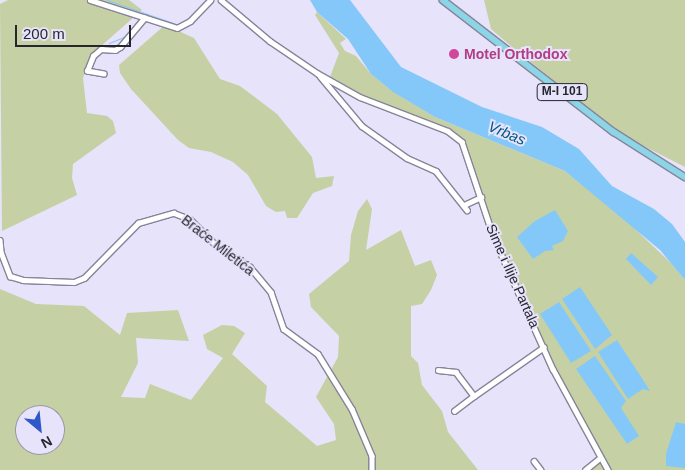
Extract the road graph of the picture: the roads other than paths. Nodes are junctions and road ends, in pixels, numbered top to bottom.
1 (90, 0) edge
2 (210, 0) edge
3 (221, 0) edge
4 (443, 0) edge
5 (144, 18) junction
6 (317, 73) junction
7 (104, 74) dead end
8 (685, 177) edge
9 (481, 197) junction
10 (0, 240) edge
11 (544, 347) junction
12 (438, 370) dead end
13 (474, 396) junction
14 (454, 412) dead end
15 (600, 458) junction
16 (534, 460) dead end
17 (372, 470) edge
18 (541, 470) edge
19 (585, 470) edge
20 (608, 470) edge

1 - 5 street
2 - 5 street
3 - 6 street, Sime i Ilije Partala
4 - 8 main road, M-I 101
5 - 7 street
6 - 9 street, Sime i Ilije Partala
6 - 9 street
9 - 11 street, Sime i Ilije Partala
10 - 17 street, Braće Miletića
11 - 13 street
11 - 15 street, Sime i Ilije Partala
12 - 13 street
13 - 14 street
15 - 19 street
15 - 20 street, Sime i Ilije Partala
16 - 18 street

